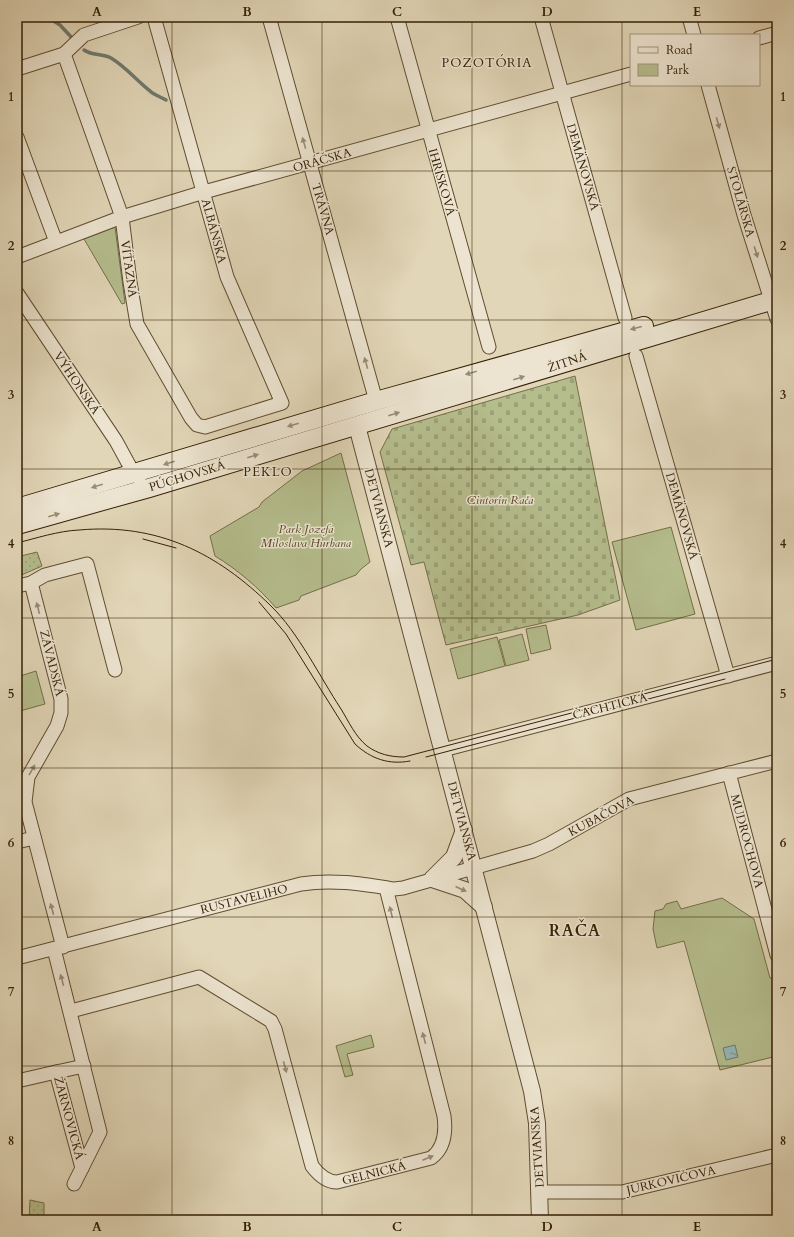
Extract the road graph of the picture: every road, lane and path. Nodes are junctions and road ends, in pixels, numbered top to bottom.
1 (138, 17) edge
2 (154, 17) edge
3 (268, 17) edge
4 (397, 17) edge
5 (541, 17) edge
6 (689, 17) edge
7 (777, 33) edge
8 (694, 34) edge
9 (760, 38) edge
10 (64, 54) junction
11 (17, 69) edge
12 (630, 74) edge
13 (708, 86) edge
14 (562, 92) junction
15 (428, 130) junction
16 (17, 137) edge
17 (310, 164) junction
18 (204, 192) junction
19 (122, 216) junction
20 (56, 242) junction
21 (17, 257) edge
22 (17, 293) edge
23 (773, 295) edge
24 (625, 318) dead end
25 (777, 319) edge
26 (489, 347) dead end
27 (636, 356) dead end
28 (376, 400) junction
29 (246, 414) joint
30 (331, 415) junction
31 (357, 426) junction
32 (134, 474) junction
33 (149, 488) junction
34 (17, 508) edge
35 (17, 525) edge
36 (31, 583) junction
37 (17, 586) edge
38 (777, 663) edge
39 (115, 670) dead end
40 (728, 676) junction
41 (443, 750) junction
42 (777, 760) edge
43 (729, 773) junction
44 (464, 830) junction
45 (34, 838) junction
46 (17, 842) edge
47 (474, 868) junction
48 (432, 879) junction
49 (386, 888) junction
50 (484, 907) junction
51 (58, 948) junction
52 (777, 955) edge
53 (17, 958) edge
54 (70, 1011) junction
55 (84, 1066) junction
56 (56, 1072) junction
57 (17, 1081) edge
58 (777, 1155) edge
59 (82, 1168) junction
60 (74, 1184) dead end
61 (540, 1192) junction
62 (540, 1220) edge

1 - 10 street
2 - 18 street, ALBÁNSKA
17 -> 3 street, TRÁVNA
4 - 15 street, IHRISKOVÁ
5 - 14 street, DEMÄNOVSKÁ
6 - 8 street
7 - 9 street
10 - 11 street
10 - 19 street, VÍŤAZNÁ
12 - 14 street, ORÁČSKA
13 -> 23 street, STOLÁRSKA
14 - 15 street, ORÁČSKA
14 - 24 street, DEMÄNOVSKÁ
15 - 17 street, ORÁČSKA
15 - 26 street, IHRISKOVÁ
16 - 20 street
17 - 18 street, ORÁČSKA
28 -> 17 street, TRÁVNA
18 - 19 street, ORÁČSKA
18 - 29 street, ALBÁNSKA
19 - 20 street, ORÁČSKA
19 - 29 street, VÍŤAZNÁ
20 - 21 street, ORÁČSKA
22 - 32 street, VÝHONSKÁ
23 - 25 street, STOLÁRSKA
23 -> 28 main road, ŽITNÁ
31 -> 23 main road, ŽITNÁ
27 - 40 street, DEMÄNOVSKÁ
28 - 30 main road, PÚCHOVSKÁ
28 - 31 main road
30 - 31 main road
30 -> 32 main road, PÚCHOVSKÁ
33 -> 31 main road, PÚCHOVSKÁ
31 - 41 street, DETVIANSKA
32 - 33 street, VÝHONSKÁ
32 -> 34 main road, PÚCHOVSKÁ
35 -> 33 main road, PÚCHOVSKÁ
36 - 37 street
36 - 39 street
45 -> 36 street, ZÁVADSKÁ
38 - 40 street, ČACHTICKÁ
40 - 41 street, ČACHTICKÁ
41 - 44 street, DETVIANSKA
42 - 43 street, KUBAČOVA
43 - 47 street, KUBAČOVA
43 - 52 street, MUDROCHOVA
44 - 47 street, DETVIANSKA
44 - 48 street
45 - 46 street
51 -> 45 street, ZÁVADSKÁ
47 - 48 street, RUSTAVELIHO
47 - 50 street, DETVIANSKA
48 - 49 street, RUSTAVELIHO
48 -> 50 street
49 - 51 street, RUSTAVELIHO
54 -> 49 street, GELNICKÁ
50 - 61 street, DETVIANSKA
51 - 53 street, RUSTAVELIHO
54 -> 51 street, ZÁVADSKÁ
54 - 55 street, ŽARNOVICKÁ
55 - 56 street, ŽARNOVICKÁ
55 - 59 street, ŽARNOVICKÁ
56 - 57 street
56 - 59 street, ŽARNOVICKÁ
58 - 61 street, JURKOVIČOVA
59 - 60 street, ŽARNOVICKÁ
61 - 62 street, DETVIANSKA

